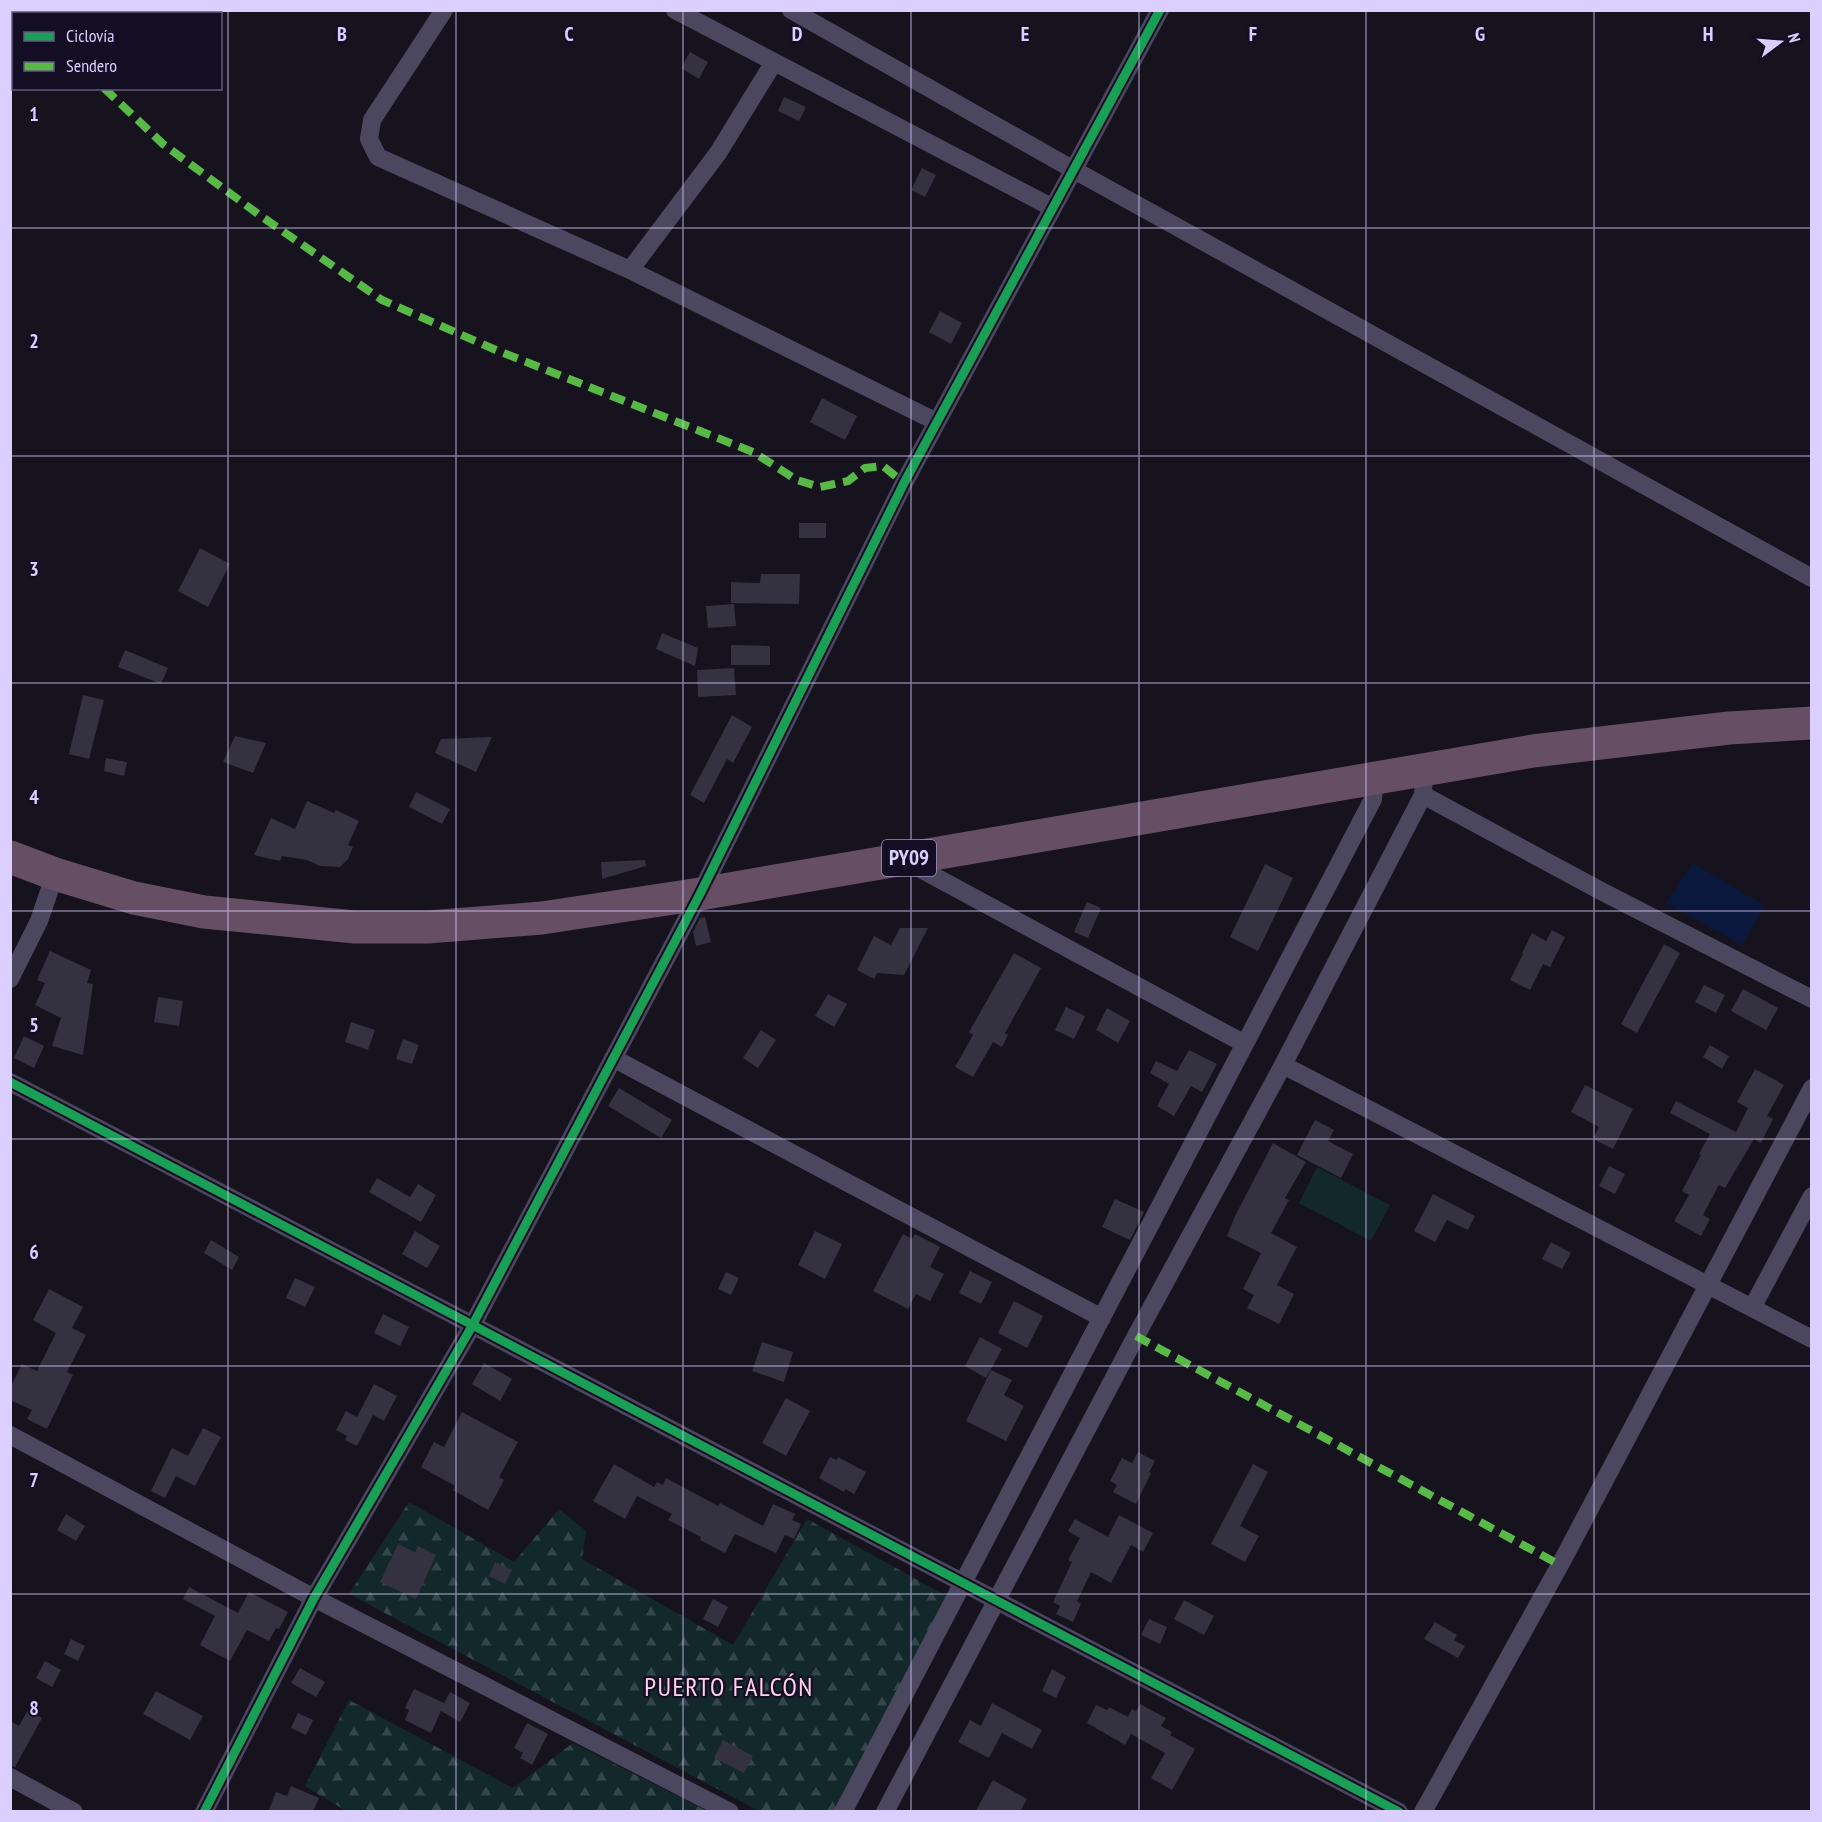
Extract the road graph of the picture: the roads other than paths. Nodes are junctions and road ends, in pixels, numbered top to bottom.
1 (444, 10) edge
2 (675, 10) edge
3 (791, 10) edge
4 (1160, 10) edge
5 (774, 62) junction
6 (1074, 170) junction
7 (1053, 208) junction
8 (630, 270) junction
9 (937, 422) junction
10 (1812, 578) edge
11 (1812, 723) edge
12 (1375, 778) junction
13 (1424, 783) junction
14 (10, 856) edge
15 (903, 859) junction
16 (55, 874) junction
17 (700, 894) junction
18 (10, 979) edge
19 (1812, 999) edge
20 (1245, 1044) junction
21 (613, 1058) junction
22 (1283, 1065) junction
23 (10, 1082) edge
24 (1812, 1088) edge
25 (1812, 1196) edge
26 (1708, 1284) junction
27 (1752, 1308) junction
28 (1102, 1318) junction
29 (471, 1328) junction
30 (1812, 1339) edge
31 (10, 1435) edge
32 (962, 1585) junction
33 (314, 1598) junction
34 (995, 1603) junction
35 (10, 1777) edge
36 (74, 1812) edge
37 (204, 1812) edge
38 (730, 1812) edge
39 (843, 1812) edge
40 (885, 1812) edge
41 (1399, 1812) edge
42 (1423, 1812) edge

1 - 8 street
2 - 5 street
3 - 6 street
4 - 6 street
5 - 7 street
5 - 8 street
6 - 7 street
6 - 10 street
7 - 9 street
8 - 9 street
9 - 17 street
11 - 13 highway, PY09
12 - 13 highway, PY09
12 - 15 highway, PY09
12 - 20 street
13 - 19 street
13 - 22 street
14 - 16 highway, PY09
15 - 17 highway, PY09
15 - 20 street
16 - 17 highway, PY09
16 - 18 street
17 - 21 street
20 - 28 street
21 - 28 street
21 - 29 street
22 - 26 street
22 - 34 street
23 - 29 street
24 - 26 street
25 - 27 street
26 - 27 street
26 - 42 street
27 - 30 street
28 - 32 street
29 - 32 street
29 - 33 street
31 - 33 street
32 - 34 street
32 - 39 street
33 - 37 street
33 - 38 street
34 - 40 street
34 - 41 street
35 - 36 street

